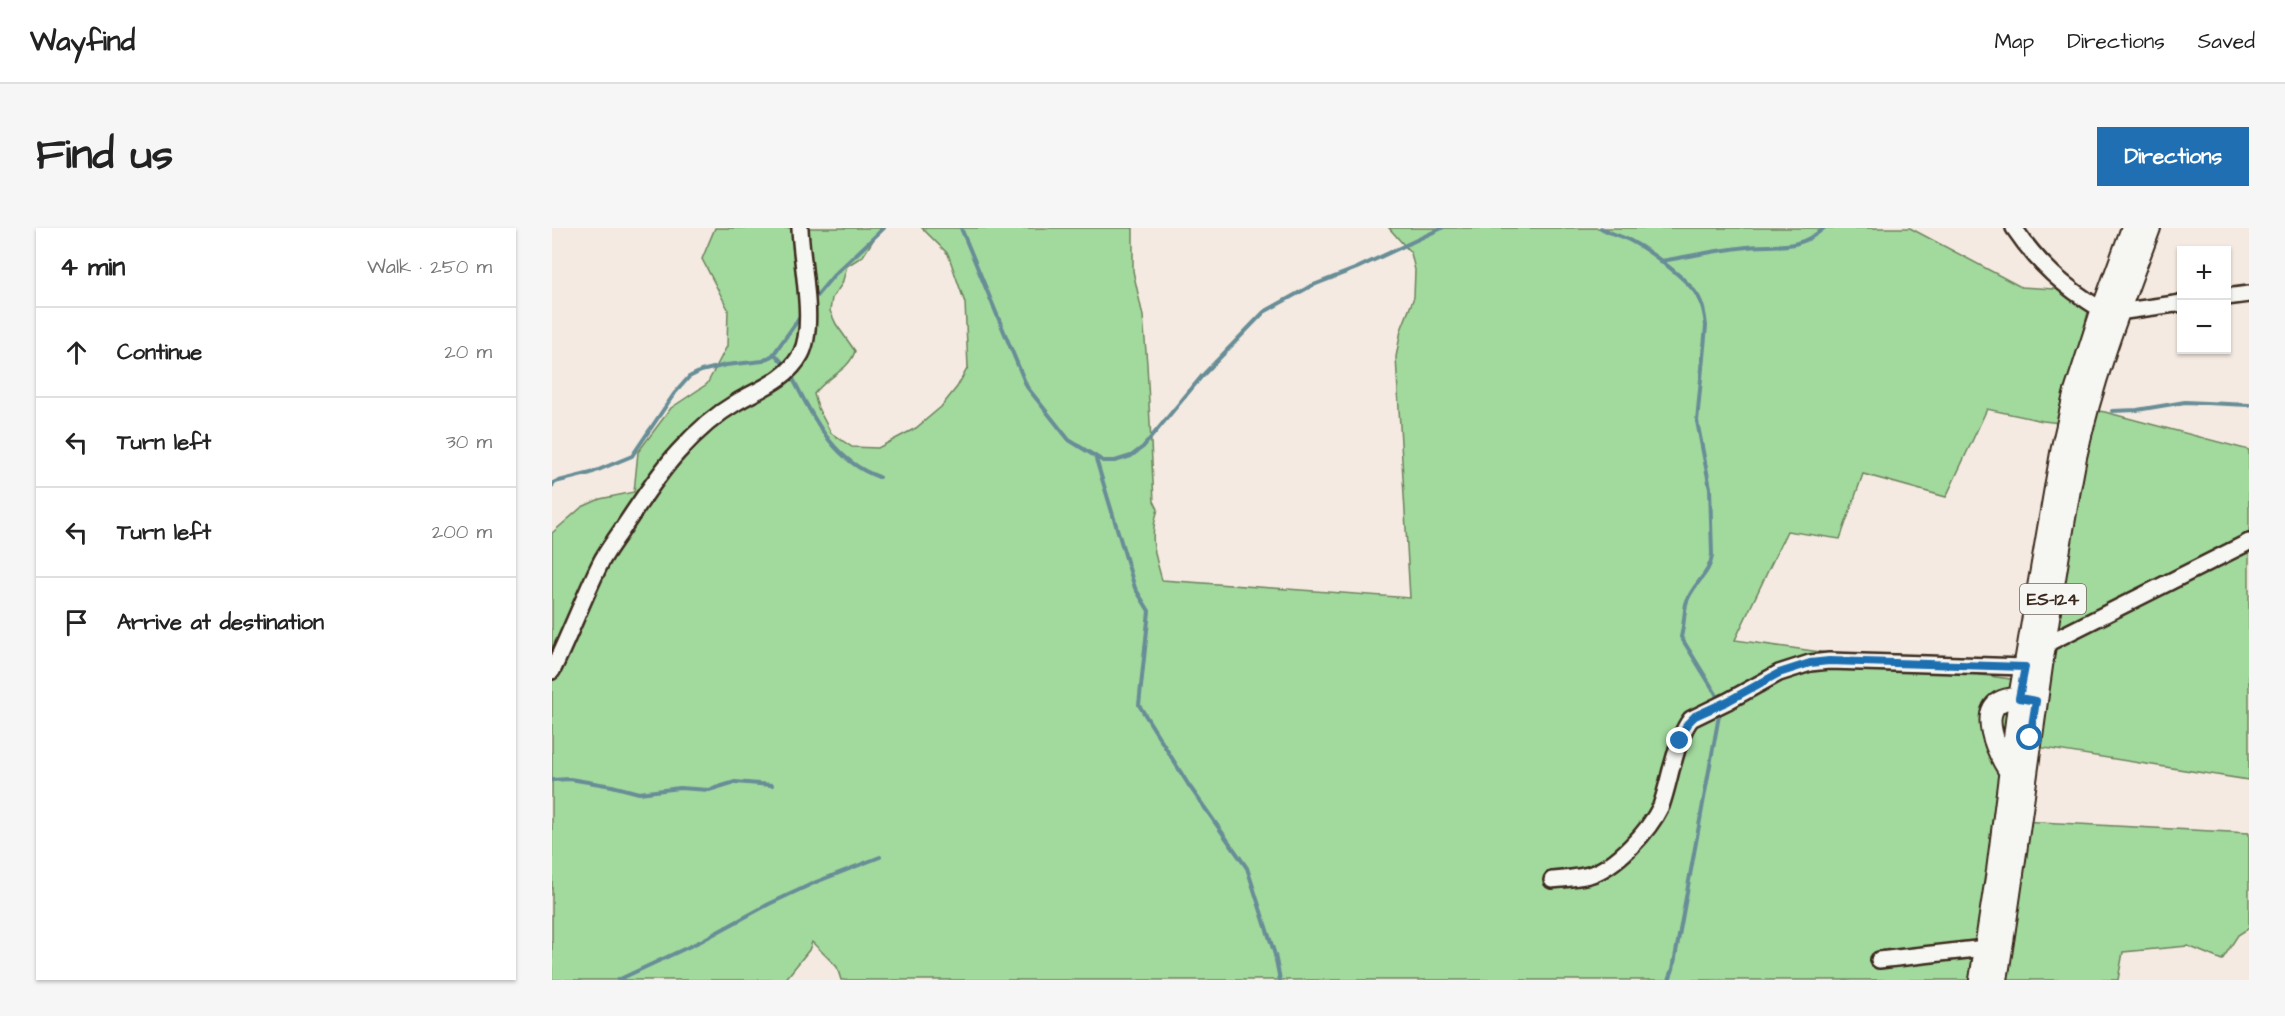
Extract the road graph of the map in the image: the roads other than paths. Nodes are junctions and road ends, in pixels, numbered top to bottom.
1 (800, 228) edge
2 (2014, 228) edge
3 (2132, 228) edge
4 (2150, 228) edge
5 (2249, 294) edge
6 (2231, 296) edge
7 (2177, 303) edge
8 (2110, 311) junction
9 (2249, 542) edge
10 (2046, 644) junction
11 (2025, 667) junction
12 (552, 671) edge
13 (2028, 699) junction
14 (1552, 880) dead end
15 (1984, 948) junction
16 (1879, 960) dead end
17 (1980, 980) edge
18 (1997, 980) edge

1 - 12 street
2 - 8 street
3 - 8 main road, ES-124
4 - 8 main road, ES-124
5 - 6 street
7 - 8 street
8 - 10 main road, ES-124
8 - 11 main road, ES-124
9 - 10 street
10 - 13 main road, ES-124
11 - 13 main road, ES-124
11 - 14 street
13 - 15 main road
13 - 18 main road, ES-124
15 - 16 street
15 - 17 main road

